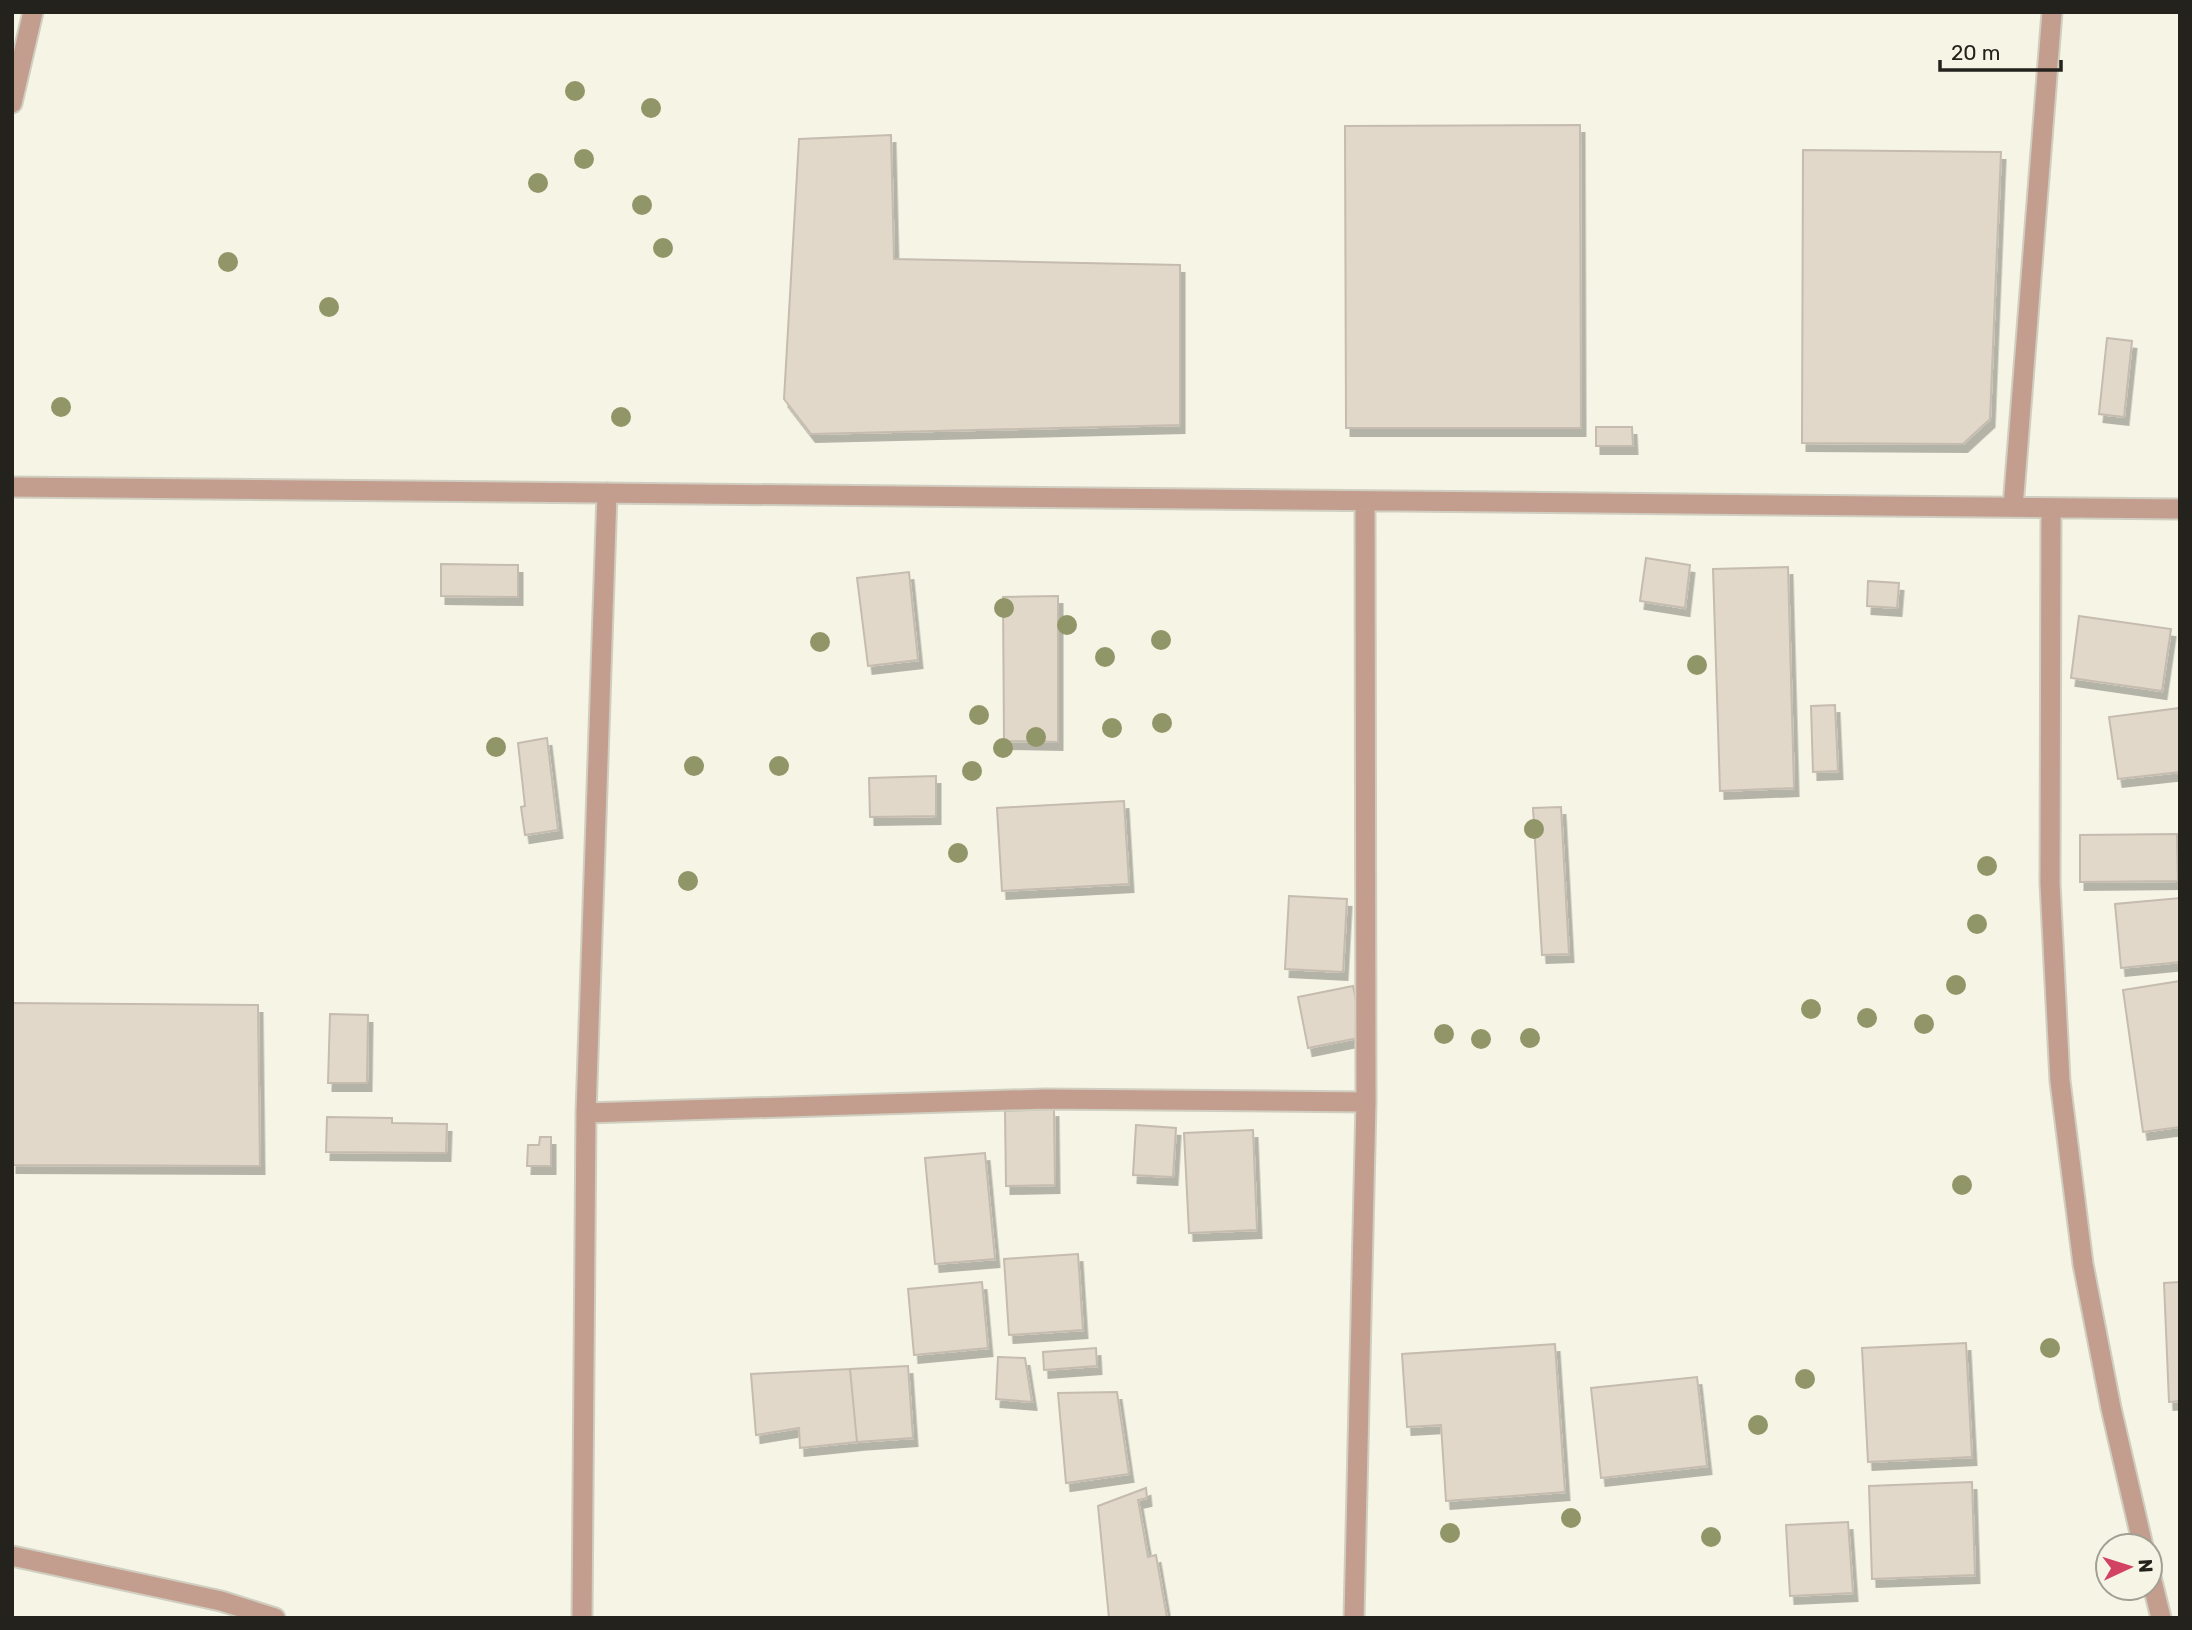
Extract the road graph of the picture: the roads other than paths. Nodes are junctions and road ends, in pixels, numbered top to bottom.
1 (33, 12) edge
2 (2052, 12) edge
3 (13, 92) edge
4 (12, 486) edge
5 (607, 493) junction
6 (1365, 501) junction
7 (2013, 507) junction
8 (2051, 508) junction
9 (2180, 509) edge
10 (1366, 1102) junction
11 (586, 1112) junction
12 (2140, 1532) edge
13 (12, 1556) edge
14 (275, 1618) edge
15 (582, 1618) edge
16 (1354, 1618) edge

1 - 3 street
2 - 7 street
4 - 5 street
5 - 6 street
5 - 11 street
6 - 7 street
6 - 10 street
7 - 8 street
8 - 9 street
8 - 12 street
10 - 11 street
10 - 16 street
11 - 15 street
13 - 14 street

